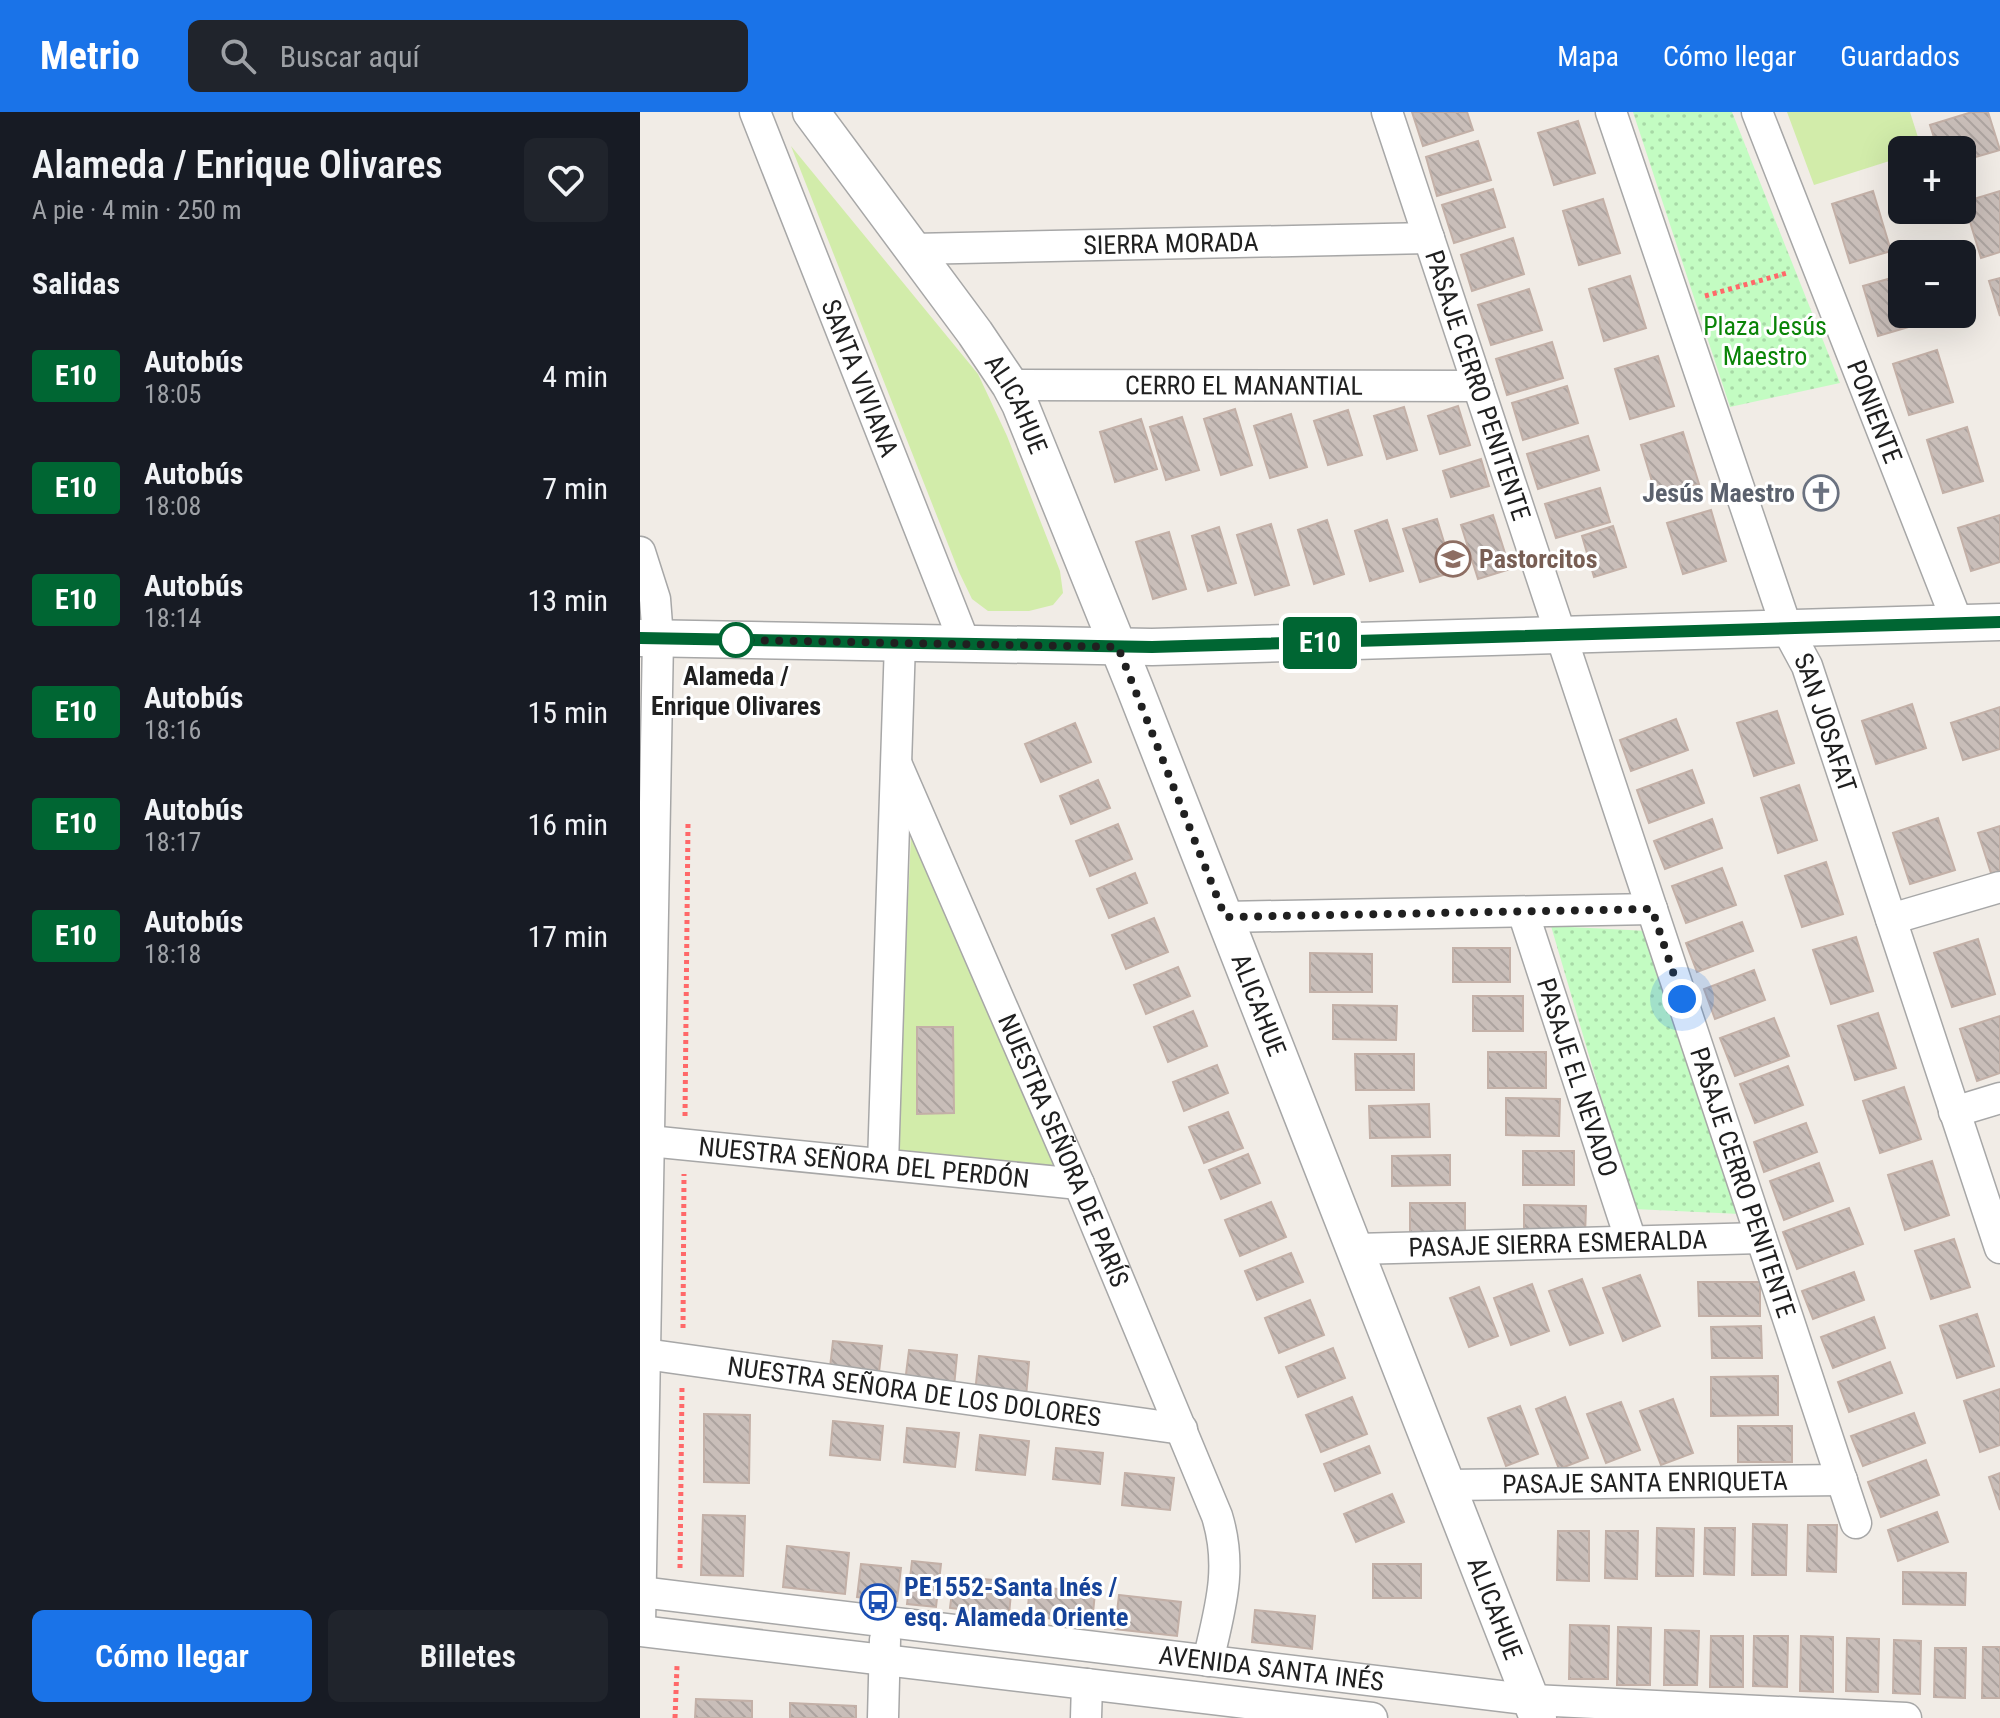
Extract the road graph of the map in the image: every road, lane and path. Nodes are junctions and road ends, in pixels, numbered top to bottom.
1 (755, 112) edge
2 (811, 112) edge
3 (1387, 112) edge
4 (1611, 112) edge
5 (1757, 112) edge
6 (1429, 238) junction
7 (913, 249) junction
8 (1817, 265) junction
9 (1677, 304) junction
10 (1010, 385) junction
11 (1478, 386) junction
12 (640, 552) edge
13 (2000, 622) edge
14 (1958, 624) junction
15 (1787, 629) junction
16 (1561, 637) junction
17 (649, 638) edge
18 (900, 642) junction
19 (965, 644) junction
20 (1118, 647) junction
21 (897, 765) junction
22 (688, 818) dead end
23 (2000, 887) edge
24 (1652, 909) junction
25 (1523, 912) junction
26 (1225, 917) junction
27 (1891, 919) junction
28 (2000, 1098) edge
29 (1954, 1112) junction
30 (649, 1141) junction
31 (685, 1145) junction
32 (883, 1164) junction
33 (1079, 1184) junction
34 (1761, 1238) junction
35 (1631, 1241) junction
36 (2000, 1248) edge
37 (1356, 1249) junction
38 (645, 1354) junction
39 (682, 1359) junction
40 (1182, 1429) junction
41 (1842, 1480) junction
42 (1449, 1485) junction
43 (1856, 1523) dead end
44 (641, 1592) edge
45 (680, 1596) junction
46 (886, 1623) junction
47 (640, 1628) edge
48 (679, 1635) junction
49 (885, 1660) junction
50 (1208, 1661) junction
51 (1087, 1684) junction
52 (1536, 1709) edge
53 (1306, 1714) edge
54 (675, 1718) edge
55 (883, 1718) edge
56 (1086, 1718) edge
57 (1372, 1718) edge
58 (1906, 1718) edge

1 - 19 street, SANTA VIVIANA
2 - 7 street, ALICAHUE
3 - 6 street, PASAJE CERRO PENITENTE
4 - 9 street, SAN JOSAFAT
5 - 8 street, PONIENTE
6 - 7 street, SIERRA MORADA
6 - 11 street, PASAJE CERRO PENITENTE
7 - 10 street, ALICAHUE
8 - 9 path
8 - 14 street, PONIENTE
9 - 15 street, SAN JOSAFAT
10 - 11 street, CERRO EL MANANTIAL
10 - 20 street, ALICAHUE
11 - 16 street, PASAJE CERRO PENITENTE
12 - 17 street
13 - 14 street
14 - 15 street
15 - 16 street
15 - 27 street, SAN JOSAFAT
16 - 20 street
16 - 24 street, PASAJE CERRO PENITENTE
17 - 18 street
17 - 30 street
18 - 19 street
18 - 21 street, NUESTRA SEÑORA DE PARÍS
19 - 20 street
20 - 26 street, ALICAHUE
21 - 32 street
21 - 33 street, NUESTRA SEÑORA DE PARÍS
22 - 31 path
23 - 27 street
24 - 25 street
24 - 34 street, PASAJE CERRO PENITENTE
25 - 26 street
25 - 35 street, PASAJE EL NEVADO
26 - 37 street, ALICAHUE
27 - 29 street, SAN JOSAFAT
28 - 29 street
29 - 36 street, SAN JOSAFAT
30 - 31 street, NUESTRA SEÑORA DEL PERDÓN
30 - 38 street
31 - 32 street, NUESTRA SEÑORA DEL PERDÓN
31 - 39 path
32 - 33 street, NUESTRA SEÑORA DEL PERDÓN
33 - 40 street, NUESTRA SEÑORA DE PARÍS
34 - 35 street, PASAJE SIERRA ESMERALDA
34 - 41 street, PASAJE CERRO PENITENTE
35 - 37 street, PASAJE SIERRA ESMERALDA
37 - 42 street, ALICAHUE
38 - 39 street, NUESTRA SEÑORA DE LOS DOLORES
38 - 44 street
39 - 40 street, NUESTRA SEÑORA DE LOS DOLORES
39 - 45 path
40 - 50 street, NUESTRA SEÑORA DE PARÍS
41 - 42 street, PASAJE SANTA ENRIQUETA
41 - 43 street, PASAJE CERRO PENITENTE
42 - 52 street, ALICAHUE
44 - 45 street, AVENIDA SANTA INÉS
44 - 47 street
45 - 46 street, AVENIDA SANTA INÉS
46 - 49 street
46 - 50 street, AVENIDA SANTA INÉS
47 - 48 street, AVENIDA SANTA INÉS
48 - 49 street, AVENIDA SANTA INÉS
48 - 54 path
49 - 51 street, AVENIDA SANTA INÉS
49 - 55 street
50 - 52 street, AVENIDA SANTA INÉS
51 - 53 street, AVENIDA SANTA INÉS
51 - 56 street
52 - 58 street, AVENIDA SANTA INÉS
53 - 57 street, AVENIDA SANTA INÉS

